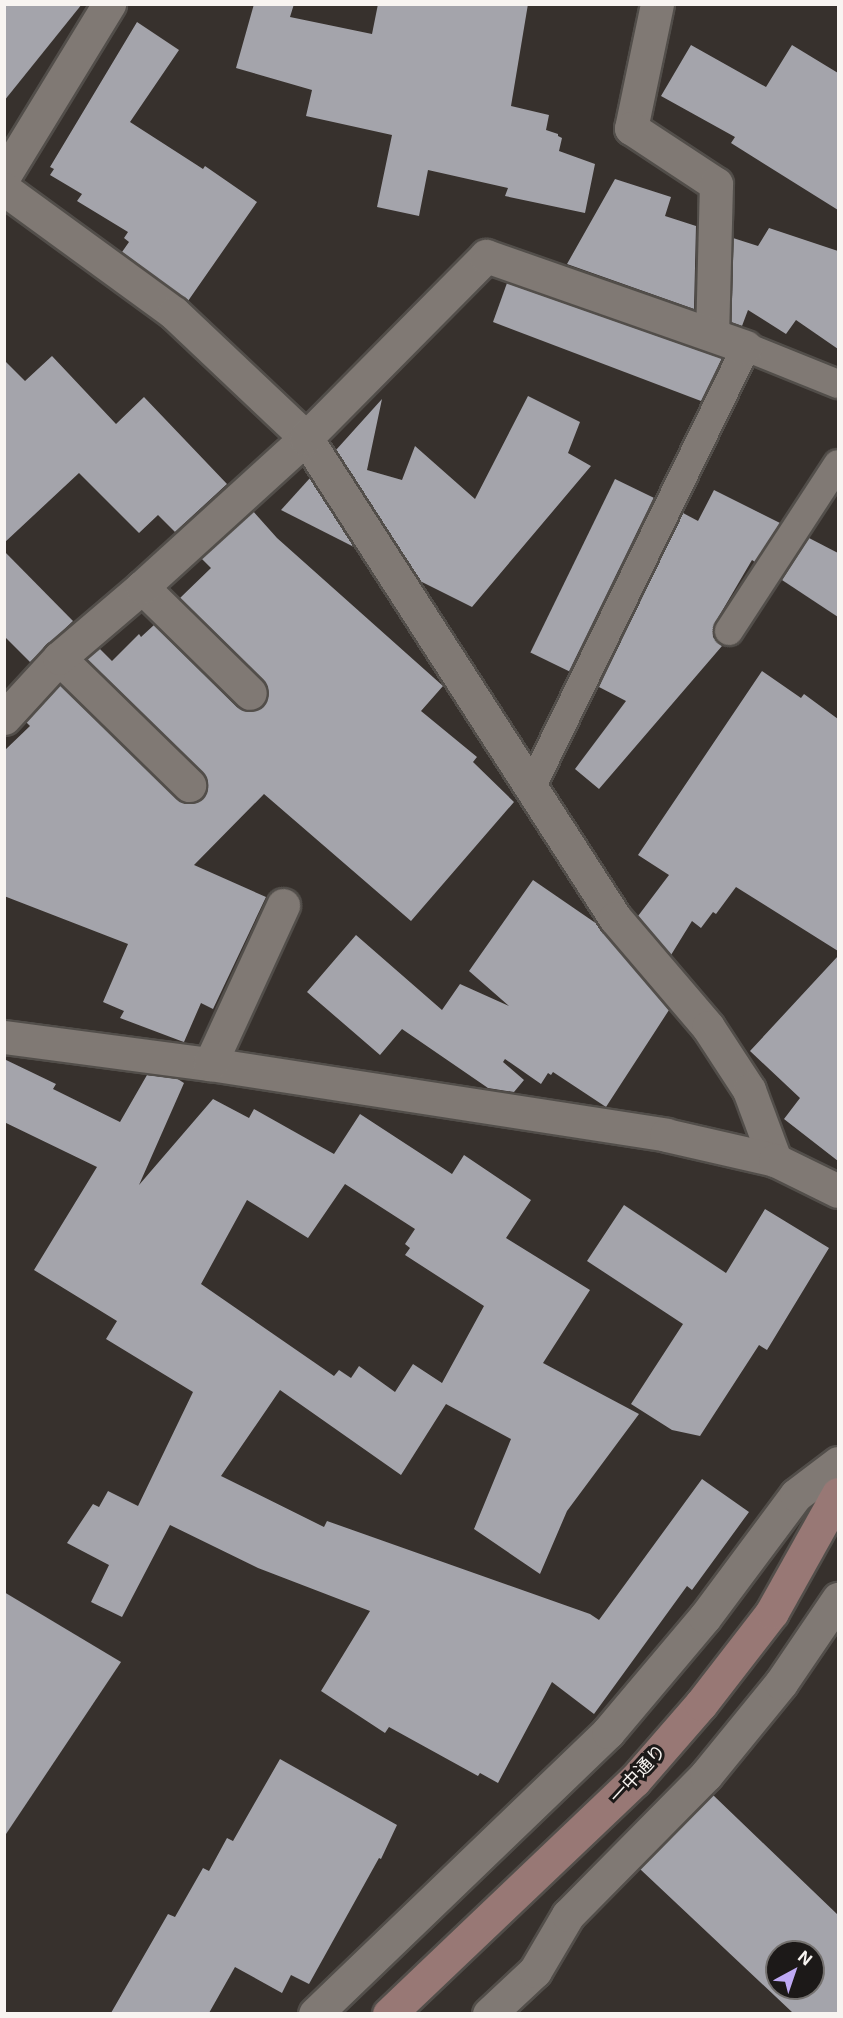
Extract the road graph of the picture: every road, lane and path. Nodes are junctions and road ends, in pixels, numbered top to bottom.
1 (110, 4) edge
2 (657, 4) edge
3 (4, 176) edge
4 (4, 189) edge
5 (712, 334) junction
6 (746, 347) junction
7 (838, 384) edge
8 (306, 438) junction
9 (838, 464) edge
10 (142, 587) junction
11 (729, 632) dead end
12 (59, 658) junction
13 (250, 693) dead end
14 (4, 718) edge
15 (189, 785) dead end
16 (531, 788) junction
17 (283, 905) dead end
18 (4, 1037) edge
19 (210, 1064) junction
20 (776, 1160) junction
21 (838, 1191) edge
22 (838, 1463) edge
23 (838, 1494) edge
24 (838, 1599) edge
25 (315, 2013) edge
26 (389, 2013) edge
27 (489, 2013) edge

1 - 3 street
2 - 5 street
4 - 8 street
5 - 6 street
5 - 8 street
6 - 7 lane
6 - 16 lane
8 - 10 street
8 - 16 street
9 - 11 lane
10 - 12 street
10 - 13 street
12 - 14 street
12 - 15 street
16 - 20 street
17 - 19 street
18 - 19 street
19 - 20 street
20 - 21 street
22 - 25 street
23 - 26 street, 一中通り
24 - 27 street

